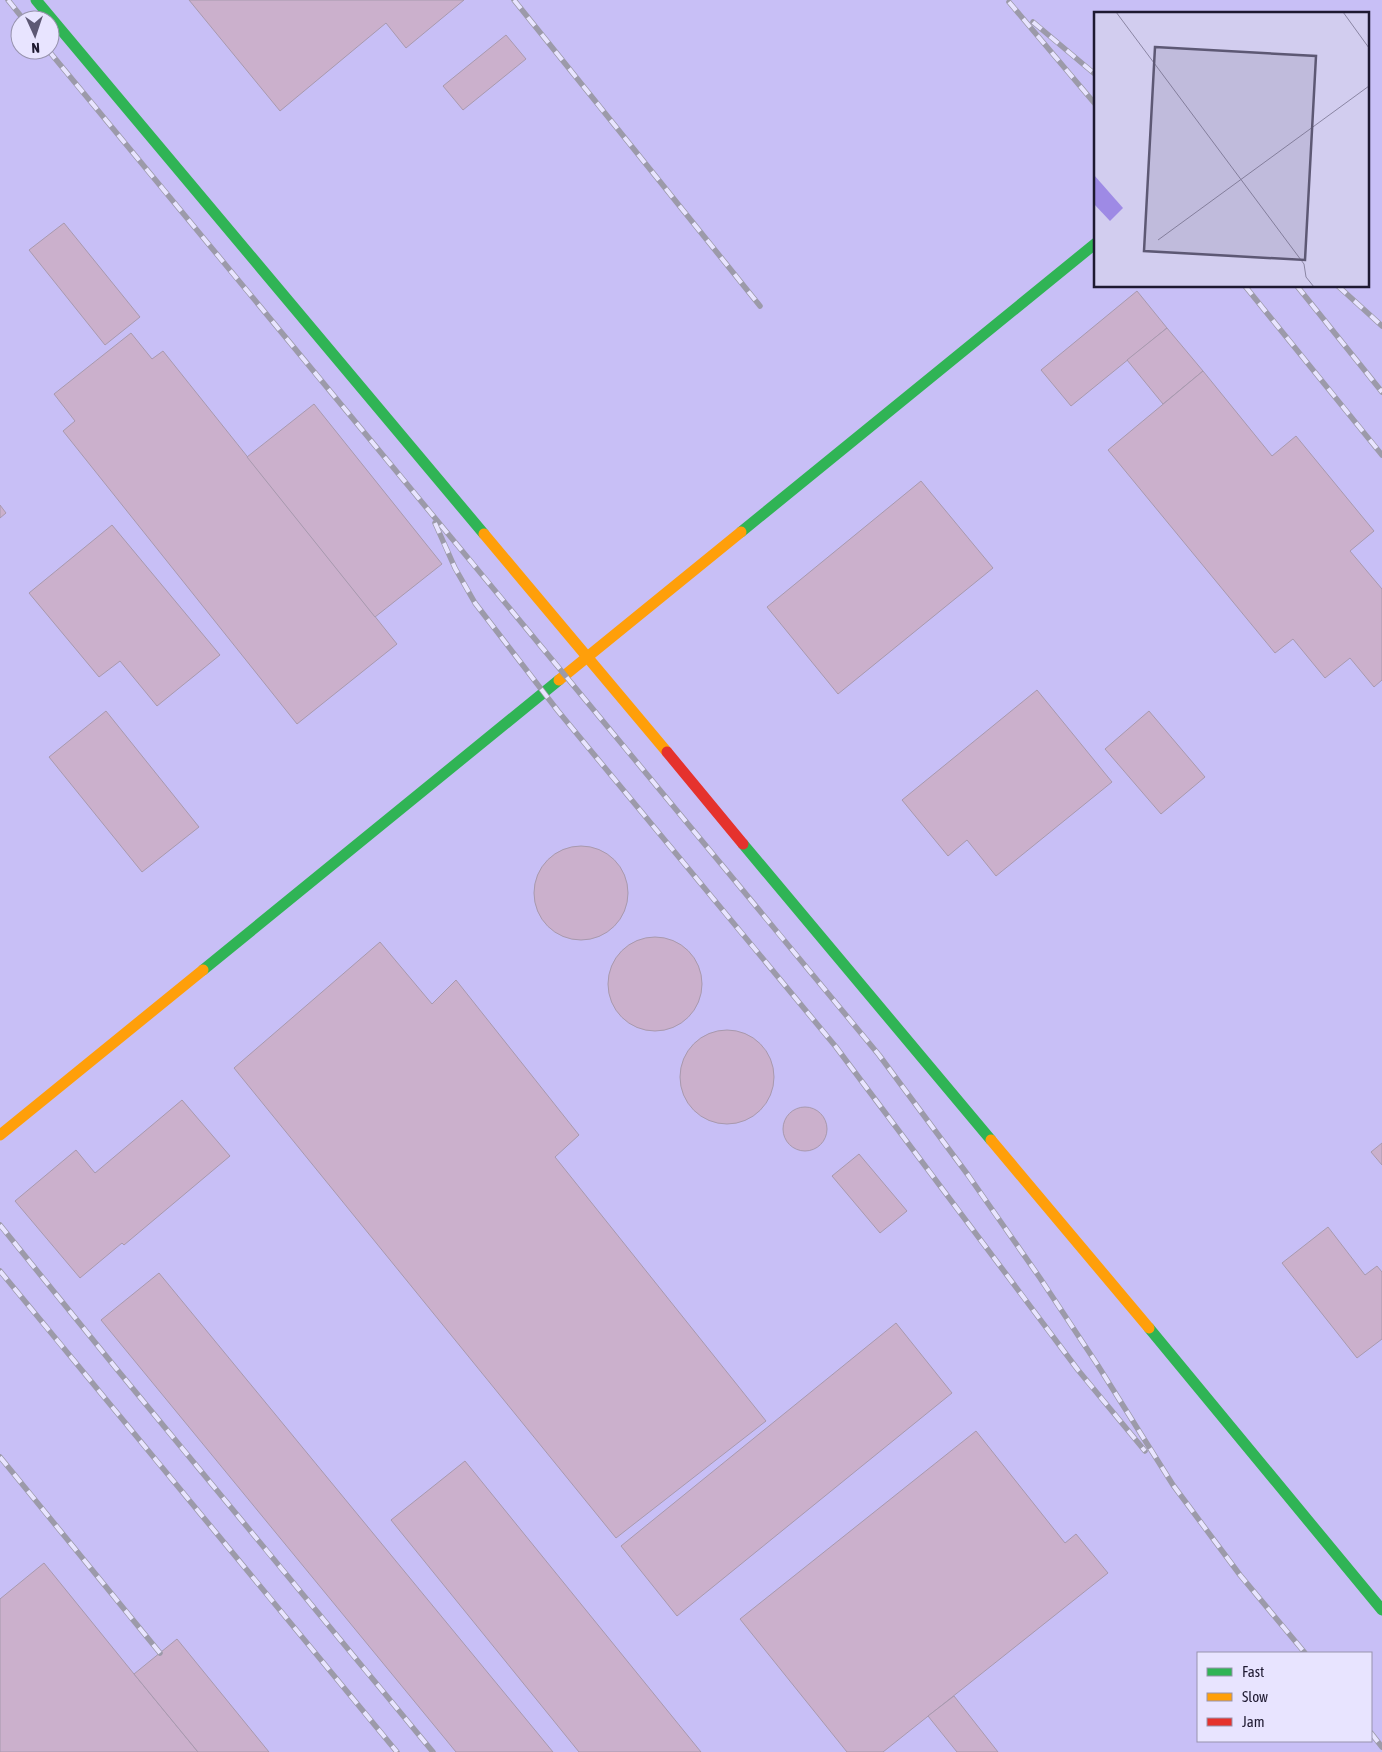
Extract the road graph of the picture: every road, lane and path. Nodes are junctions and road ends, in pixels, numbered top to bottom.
1 (36, 0) edge
2 (1094, 245) edge
3 (587, 657) junction
4 (0, 1135) edge
5 (1382, 1610) edge

1 - 3 street
2 - 3 street
3 - 4 street
3 - 5 street

